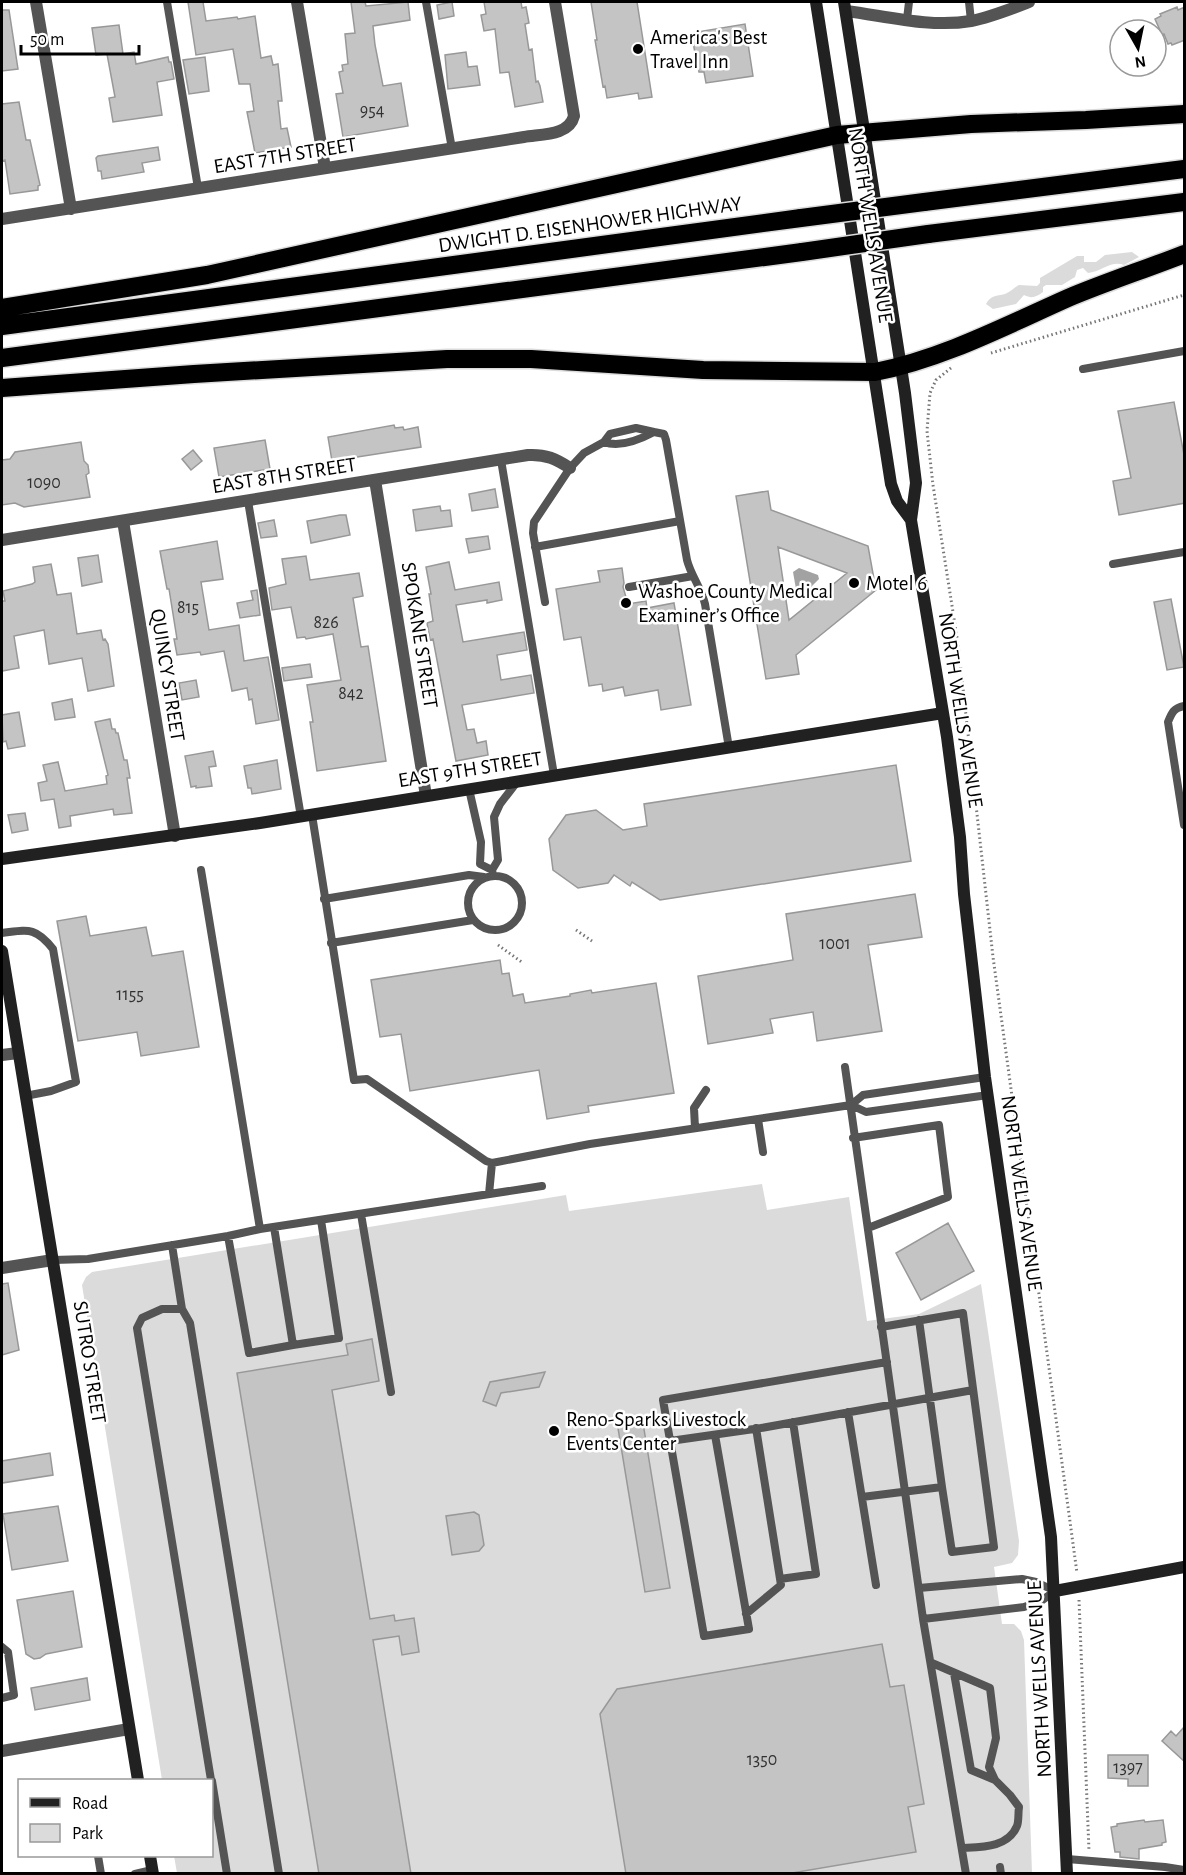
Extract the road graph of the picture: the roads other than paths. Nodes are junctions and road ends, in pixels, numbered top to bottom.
1 (36, 2) edge
2 (167, 2) edge
3 (297, 2) edge
4 (426, 2) edge
5 (555, 2) edge
6 (816, 2) edge
7 (909, 2) edge
8 (969, 2) edge
9 (1029, 2) edge
10 (1009, 5) edge
11 (845, 6) edge
12 (907, 19) junction
13 (971, 21) junction
14 (1185, 114) edge
15 (863, 133) junction
16 (837, 135) junction
17 (452, 149) junction
18 (325, 168) junction
19 (1185, 169) edge
20 (198, 188) junction
21 (1185, 202) edge
22 (71, 208) junction
23 (2, 219) edge
24 (1185, 254) edge
25 (2, 308) edge
26 (2, 326) edge
27 (1185, 351) edge
28 (2, 358) edge
29 (900, 367) junction
30 (1083, 369) dead end
31 (875, 372) junction
32 (2, 388) edge
33 (654, 432) junction
34 (604, 442) junction
35 (501, 460) junction
36 (570, 468) junction
37 (375, 480) junction
38 (248, 501) junction
39 (911, 520) junction
40 (123, 521) junction
41 (680, 521) junction
42 (2, 540) edge
43 (536, 547) junction
44 (1185, 552) edge
45 (1113, 564) dead end
46 (693, 576) junction
47 (628, 587) dead end
48 (545, 602) dead end
49 (1185, 706) edge
50 (943, 713) junction
51 (729, 748) junction
52 (554, 775) junction
53 (517, 782) junction
54 (469, 789) junction
55 (426, 796) junction
56 (306, 816) junction
57 (1185, 825) edge
58 (175, 836) junction
59 (2, 860) edge
60 (201, 870) dead end
61 (490, 874) junction
62 (324, 899) junction
63 (472, 920) junction
64 (2, 933) edge
65 (331, 943) junction
66 (2, 951) edge
67 (18, 1053) junction
68 (2, 1055) edge
69 (844, 1066) dead end
70 (986, 1077) junction
71 (706, 1090) dead end
72 (25, 1095) junction
73 (988, 1095) junction
74 (851, 1105) junction
75 (758, 1119) junction
76 (695, 1128) junction
77 (853, 1138) junction
78 (763, 1152) dead end
79 (492, 1163) junction
80 (542, 1186) dead end
81 (489, 1194) junction
82 (361, 1214) junction
83 (321, 1220) junction
84 (274, 1227) junction
85 (868, 1228) junction
86 (260, 1229) junction
87 (228, 1236) junction
88 (172, 1245) junction
89 (53, 1260) junction
90 (2, 1268) edge
91 (182, 1309) junction
92 (919, 1320) junction
93 (881, 1327) junction
94 (293, 1345) junction
95 (887, 1362) junction
96 (973, 1390) junction
97 (391, 1392) dead end
98 (930, 1398) junction
99 (894, 1405) junction
100 (848, 1412) junction
101 (793, 1422) junction
102 (756, 1428) junction
103 (715, 1435) junction
104 (670, 1441) junction
105 (942, 1487) junction
106 (906, 1492) junction
107 (862, 1497) junction
108 (1185, 1567) edge
109 (780, 1579) junction
110 (876, 1585) dead end
111 (919, 1588) junction
112 (1055, 1591) junction
113 (746, 1614) junction
114 (923, 1618) junction
115 (2, 1647) edge
116 (932, 1663) junction
117 (954, 1672) junction
118 (2, 1698) edge
119 (129, 1729) junction
120 (2, 1751) edge
121 (138, 1779) edge
122 (211, 1779) edge
123 (995, 1780) junction
124 (213, 1793) edge
125 (962, 1848) junction
126 (98, 1857) edge
127 (150, 1857) edge
128 (1067, 1859) junction
129 (1185, 1870) edge
130 (153, 1872) edge
131 (101, 1874) edge
132 (135, 1874) edge
133 (227, 1874) edge
134 (279, 1874) edge
135 (966, 1874) edge
136 (1067, 1874) edge

1 - 22 street
2 - 20 lane
3 - 18 street
4 - 17 lane
5 - 17 street, EAST 7TH STREET
6 - 16 main road, NORTH WELLS AVENUE
7 - 12 lane
8 - 13 lane
9 - 10 street
10 - 13 street
11 - 12 street
11 - 15 main road, NORTH WELLS AVENUE
12 - 13 street
14 - 15 highway
15 - 16 highway
15 - 29 main road, NORTH WELLS AVENUE
16 - 25 highway
16 - 31 main road, NORTH WELLS AVENUE
17 - 18 street, EAST 7TH STREET
18 - 20 street, EAST 7TH STREET
19 - 26 highway, DWIGHT D. EISENHOWER HIGHWAY, bridge
20 - 22 street, EAST 7TH STREET
21 - 28 highway, bridge
22 - 23 street, EAST 7TH STREET
24 - 29 highway
27 - 30 lane
29 - 31 highway
29 - 39 main road, NORTH WELLS AVENUE
31 - 32 highway
31 - 39 main road, NORTH WELLS AVENUE
33 - 34 lane
33 - 34 lane
33 - 41 lane
34 - 36 lane
35 - 36 street, EAST 8TH STREET
35 - 37 street, EAST 8TH STREET
35 - 52 lane
36 - 43 lane
37 - 38 street, EAST 8TH STREET
37 - 55 street, SPOKANE STREET
38 - 40 street, EAST 8TH STREET
38 - 56 lane
39 - 50 main road, NORTH WELLS AVENUE
40 - 42 street, EAST 8TH STREET
40 - 58 street, QUINCY STREET
41 - 43 lane
41 - 46 lane
43 - 48 lane
44 - 45 lane
46 - 47 lane
46 - 51 lane
49 - 57 lane
50 - 51 main road, EAST 9TH STREET
50 - 70 main road, NORTH WELLS AVENUE
51 - 52 main road, EAST 9TH STREET
52 - 53 main road, EAST 9TH STREET
53 - 54 main road, EAST 9TH STREET
53 - 61 lane
54 - 55 main road, EAST 9TH STREET
54 - 61 lane
55 - 56 main road, EAST 9TH STREET
56 - 58 main road, EAST 9TH STREET
56 - 62 lane
58 - 59 main road, EAST 9TH STREET
60 - 86 lane
61 - 62 lane
61 - 63 lane
61 - 63 lane
62 - 65 lane
63 - 65 lane
64 - 72 lane
65 - 79 lane
66 - 67 main road, SUTRO STREET
67 - 68 street
67 - 72 main road, SUTRO STREET
69 - 74 lane
70 - 73 main road, NORTH WELLS AVENUE
70 - 74 lane
71 - 76 lane
72 - 89 main road, SUTRO STREET
73 - 74 lane
73 - 112 main road, NORTH WELLS AVENUE
74 - 75 lane
74 - 77 lane
75 - 76 lane
75 - 78 lane
76 - 79 lane
77 - 85 lane
77 - 85 lane
79 - 81 lane
80 - 81 lane
81 - 82 lane
82 - 83 lane
82 - 97 lane
83 - 84 lane
83 - 94 lane
84 - 86 lane
84 - 94 lane
85 - 93 lane
86 - 87 lane
87 - 88 lane
87 - 94 lane
88 - 89 lane
88 - 91 lane
89 - 90 street
89 - 119 main road, SUTRO STREET
91 - 122 lane
91 - 134 lane
92 - 93 lane
92 - 96 lane
92 - 98 lane
93 - 95 lane
95 - 99 lane
95 - 104 lane
96 - 98 lane
96 - 105 lane
98 - 99 lane
98 - 105 lane
99 - 100 lane
99 - 106 lane
100 - 101 lane
100 - 107 lane
101 - 102 lane
101 - 109 lane
102 - 103 lane
102 - 109 lane
103 - 104 lane
103 - 113 lane
104 - 113 lane
105 - 106 lane
106 - 107 lane
106 - 111 lane
107 - 110 lane
108 - 112 main road
109 - 113 lane
111 - 112 lane
111 - 114 lane
112 - 114 lane
112 - 128 main road, NORTH WELLS AVENUE
114 - 116 lane
115 - 118 lane
116 - 117 lane
116 - 125 lane
117 - 123 lane
117 - 123 lane
119 - 120 street
119 - 121 main road, SUTRO STREET
123 - 125 lane
124 - 133 lane
125 - 135 lane
126 - 131 lane
127 - 130 main road
128 - 129 lane
128 - 136 main road, NORTH WELLS AVENUE
130 - 132 lane

